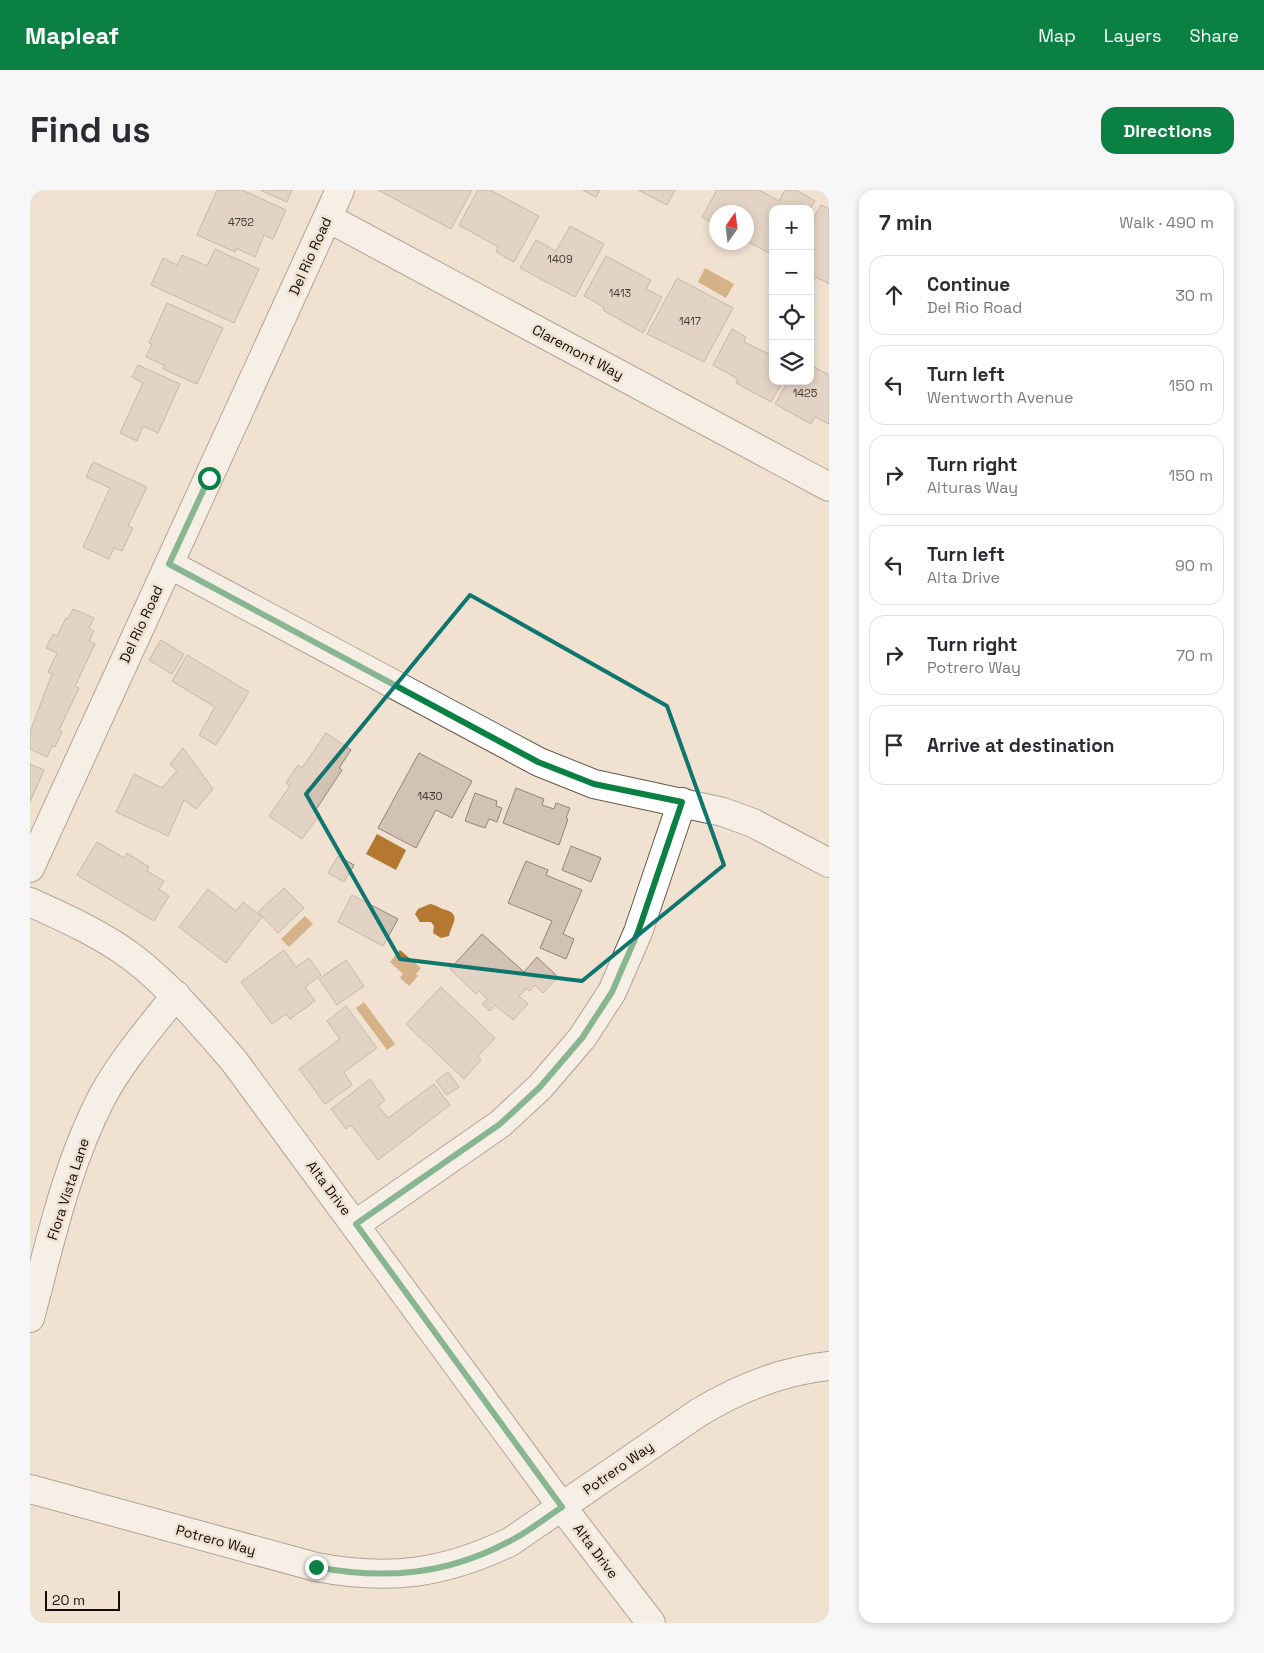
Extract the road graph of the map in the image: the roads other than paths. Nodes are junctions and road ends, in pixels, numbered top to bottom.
1 (340, 190) edge
2 (328, 218) junction
3 (829, 487) edge
4 (169, 564) junction
5 (682, 802) junction
6 (829, 863) edge
7 (30, 868) edge
8 (30, 902) edge
9 (176, 995) junction
10 (356, 1224) junction
11 (30, 1318) edge
12 (829, 1366) edge
13 (30, 1489) edge
14 (562, 1507) junction
15 (651, 1623) edge

1 - 2 street, Del Rio Road
2 - 3 street, Claremont Way
2 - 4 street, Del Rio Road
4 - 5 street
4 - 7 street, Del Rio Road
5 - 6 street
5 - 10 street
8 - 9 street, Alta Drive
9 - 10 street, Alta Drive
9 - 11 street, Flora Vista Lane
10 - 14 street, Alta Drive
12 - 14 street, Potrero Way
13 - 14 street, Potrero Way
14 - 15 street, Alta Drive

